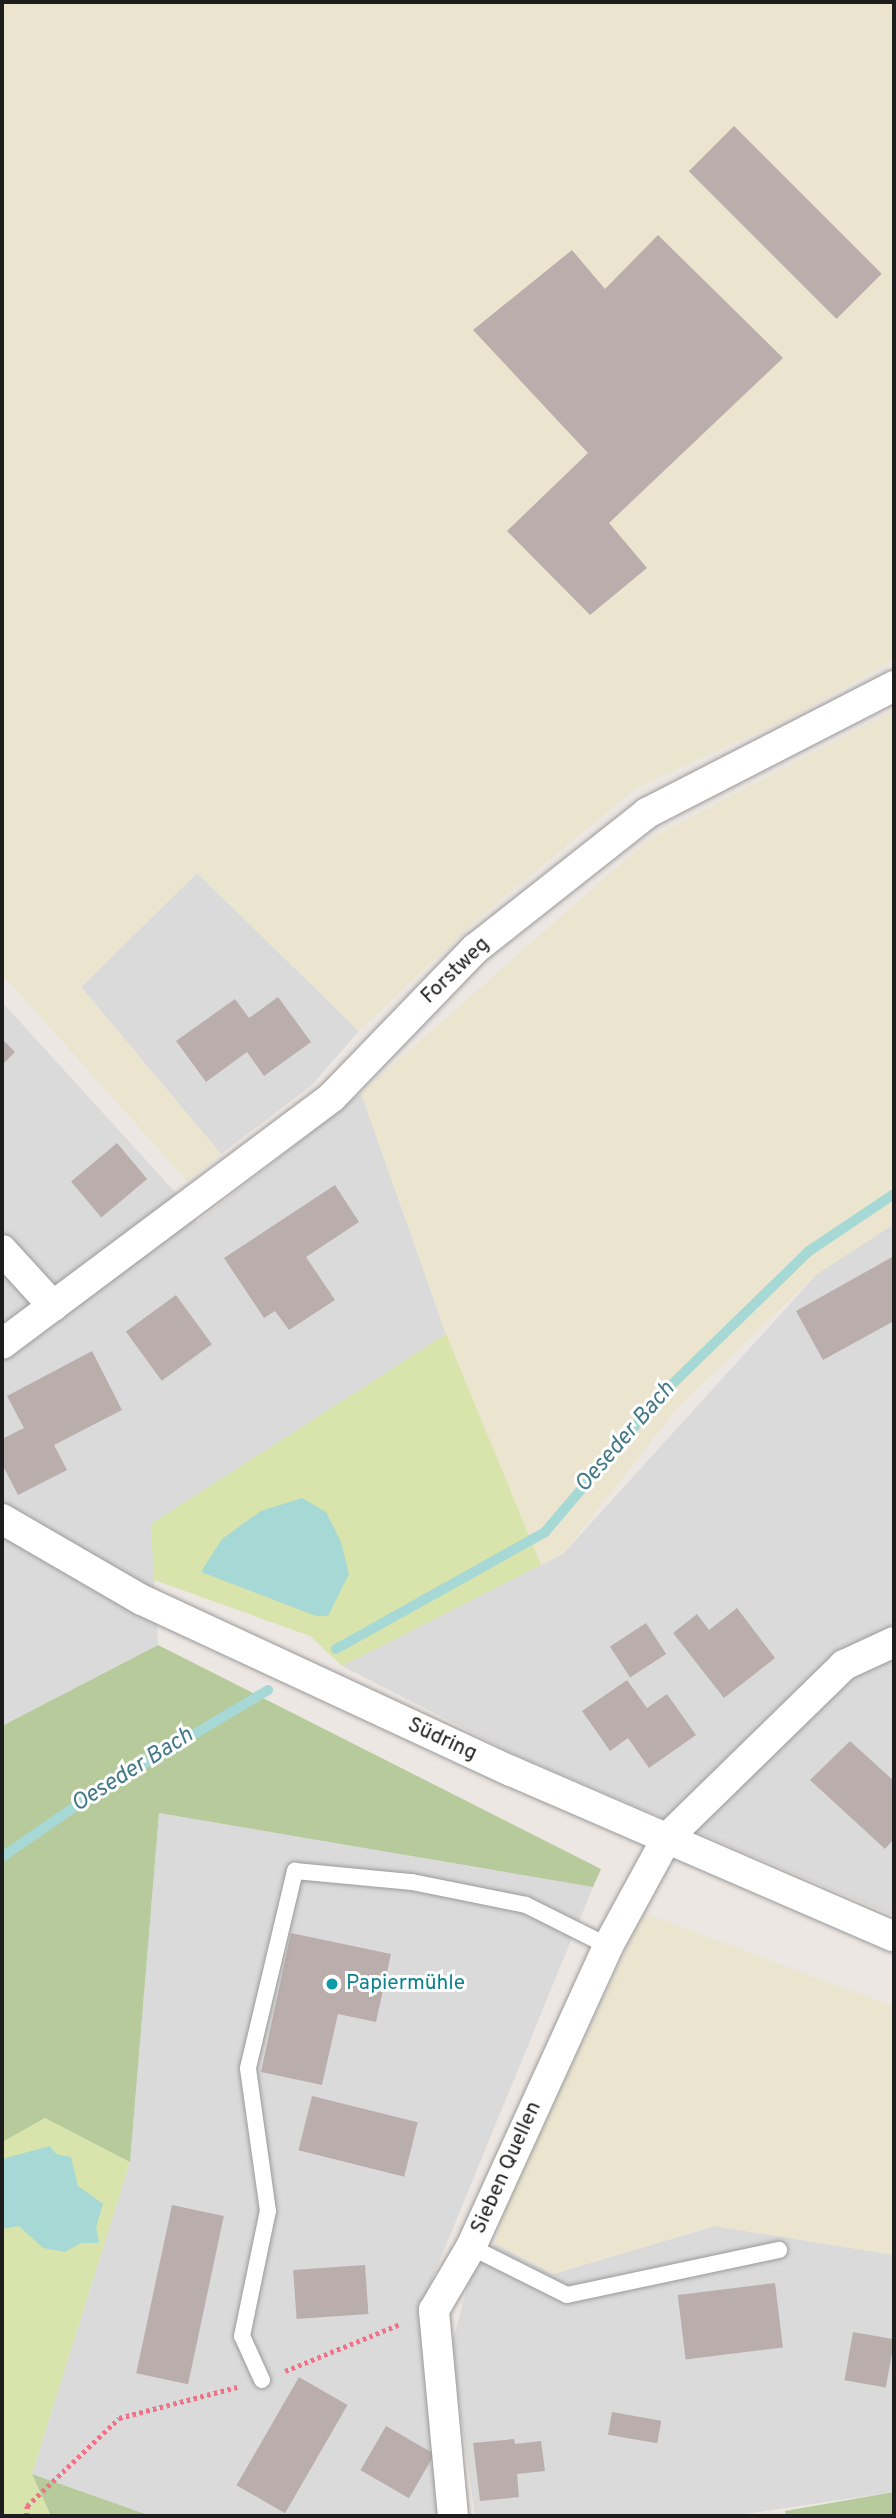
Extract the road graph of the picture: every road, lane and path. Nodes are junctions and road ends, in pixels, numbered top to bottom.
1 (894, 686) edge
2 (2, 1250) edge
3 (53, 1306) junction
4 (2, 1344) edge
5 (2, 1519) edge
6 (894, 1642) edge
7 (667, 1838) junction
8 (894, 1937) edge
9 (607, 1946) junction
10 (471, 2247) junction
11 (779, 2250) dead end
12 (433, 2310) junction
13 (262, 2380) junction
14 (26, 2516) edge
15 (453, 2516) edge

1 - 3 street, Forstweg
2 - 3 street
3 - 4 street, Forstweg
5 - 7 street, Südring
6 - 7 street
7 - 8 street, Südring
7 - 9 street, Sieben Quellen
9 - 10 street, Sieben Quellen
9 - 13 lane
10 - 11 lane
10 - 12 street, Sieben Quellen
12 - 13 path
12 - 15 street
13 - 14 path

